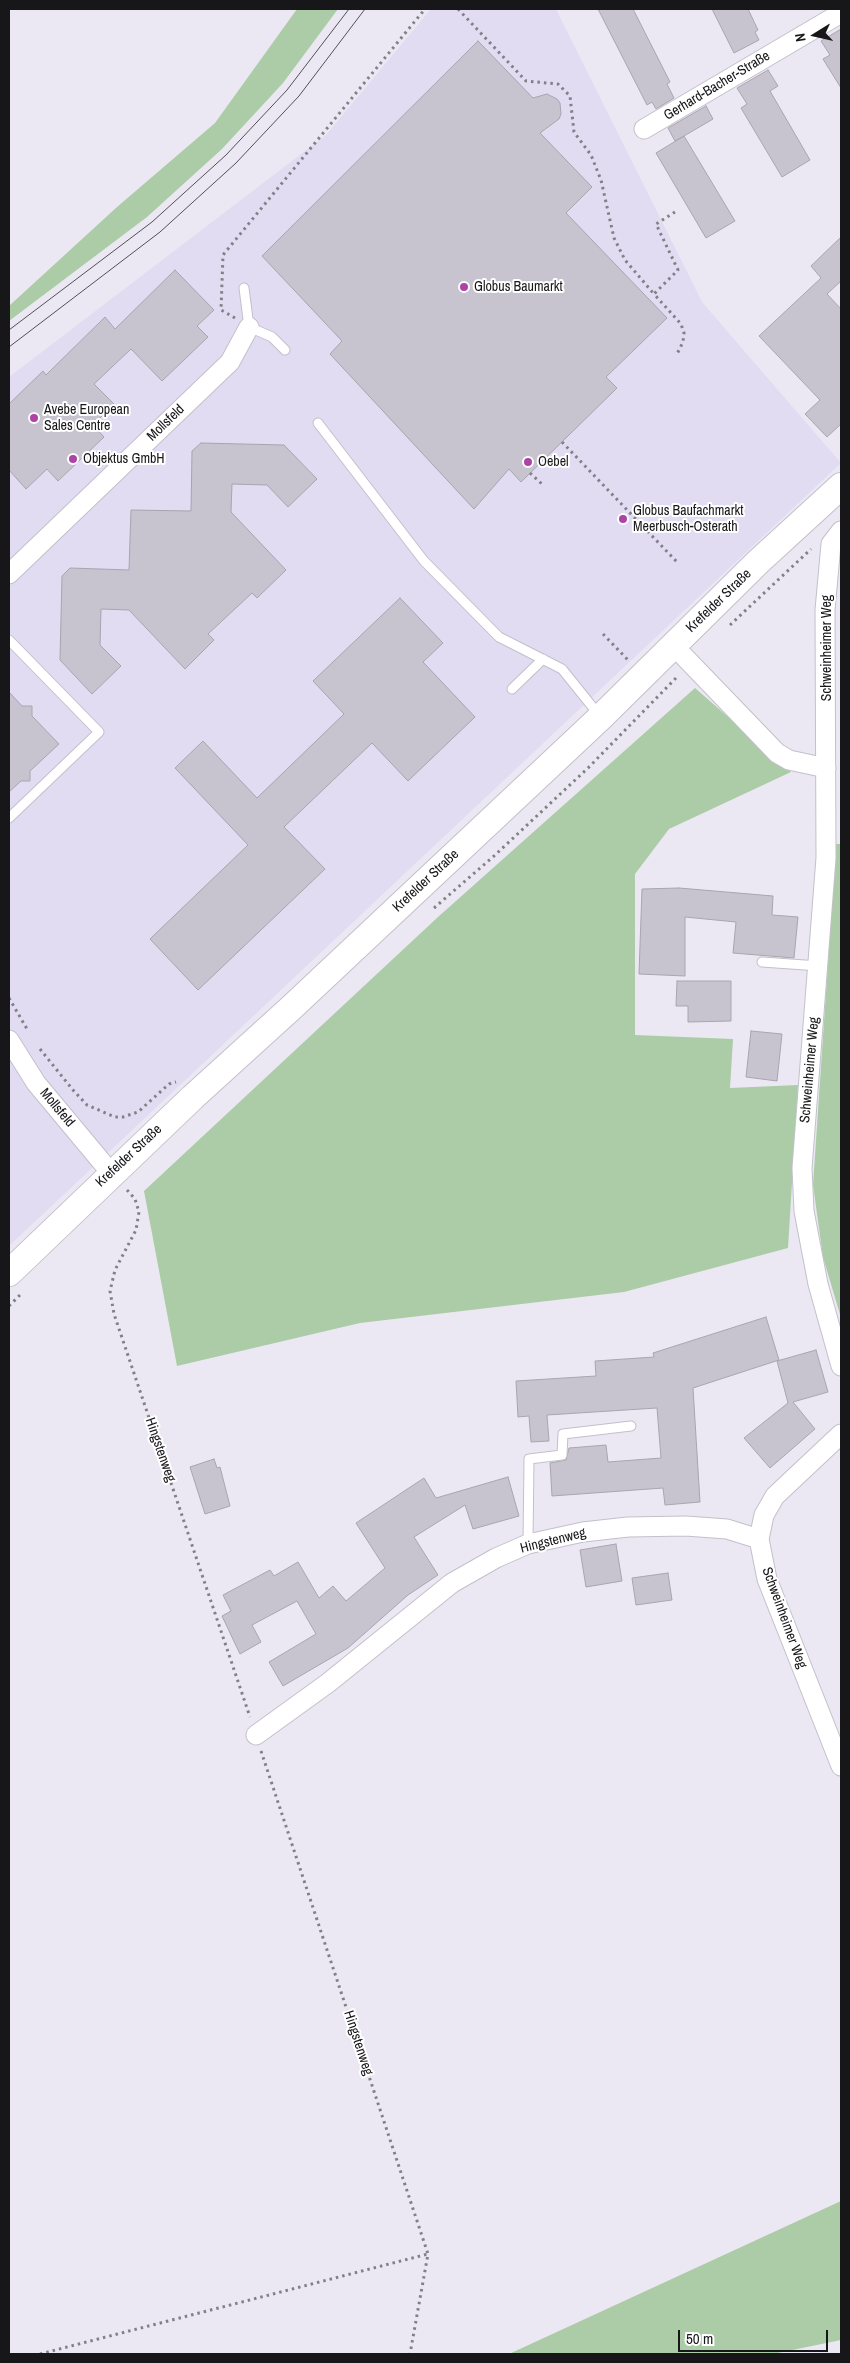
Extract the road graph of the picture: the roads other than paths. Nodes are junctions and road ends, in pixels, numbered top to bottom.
1 (841, 12) edge
2 (644, 129) dead end
3 (244, 288) dead end
4 (249, 327) junction
5 (285, 350) dead end
6 (318, 422) dead end
7 (841, 486) edge
8 (841, 531) edge
9 (9, 574) edge
10 (9, 640) edge
11 (673, 645) junction
12 (543, 659) junction
13 (512, 689) dead end
14 (601, 717) junction
15 (826, 768) junction
16 (9, 818) edge
17 (762, 962) dead end
18 (819, 966) junction
19 (9, 1040) edge
20 (112, 1173) junction
21 (9, 1273) edge
22 (841, 1366) edge
23 (631, 1426) dead end
24 (841, 1434) edge
25 (759, 1539) junction
26 (528, 1544) junction
27 (256, 1735) road end
28 (841, 1766) edge

1 - 2 street, Gerhard-Bacher-Straße
3 - 4 lane
4 - 5 lane
4 - 9 street, Mollsfeld
6 - 12 lane
7 - 11 main road, Krefelder Straße
8 - 15 street, Schweinheimer Weg
10 - 16 lane
11 - 14 main road, Krefelder Straße
11 - 15 street
12 - 13 lane
12 - 14 lane
14 - 20 main road, Krefelder Straße
15 - 18 street, Schweinheimer Weg
17 - 18 lane
18 - 22 street, Schweinheimer Weg
19 - 20 street, Mollsfeld
20 - 21 main road, Krefelder Straße
23 - 26 lane
24 - 25 street, Schweinheimer Weg
25 - 26 street, Hingstenweg
25 - 28 street, Schweinheimer Weg
26 - 27 street, Hingstenweg

